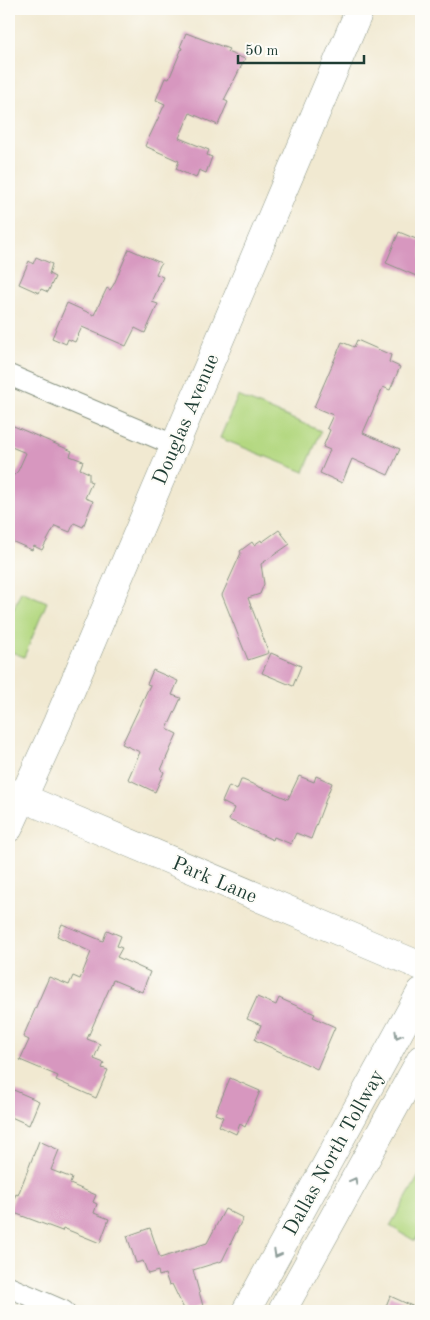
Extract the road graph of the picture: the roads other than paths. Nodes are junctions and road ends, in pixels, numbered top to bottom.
1 (360, 9) edge
2 (9, 376) edge
3 (174, 445) junction
4 (15, 794) edge
5 (9, 828) edge
6 (421, 966) edge
7 (421, 992) edge
8 (421, 1058) edge
9 (9, 1287) edge
10 (64, 1311) edge
11 (246, 1311) edge
12 (282, 1311) edge

1 - 3 main road, Douglas Avenue
2 - 3 street
3 - 4 main road, Douglas Avenue
4 - 5 main road, Douglas Avenue
4 - 6 main road, Park Lane
7 -> 11 main road, Dallas North Tollway
12 -> 8 main road, Dallas North Tollway
9 - 10 street

